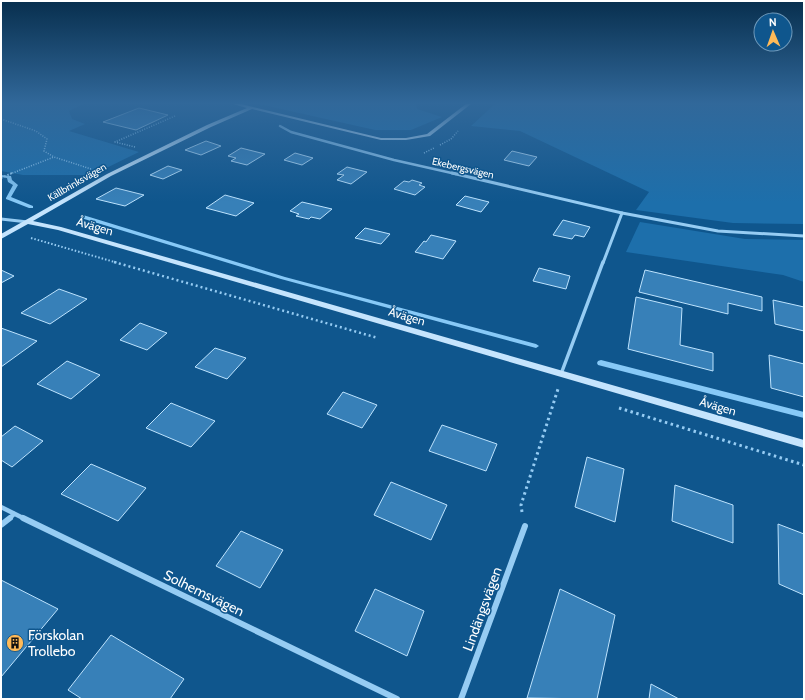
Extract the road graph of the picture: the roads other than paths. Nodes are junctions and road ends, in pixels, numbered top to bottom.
1 (187, 137) edge
2 (308, 137) edge
3 (371, 137) edge
4 (419, 137) edge
5 (622, 213) junction
6 (1, 218) edge
7 (28, 222) junction
8 (804, 236) edge
9 (1, 237) edge
10 (561, 374) junction
11 (804, 444) edge
12 (1, 507) edge
13 (14, 514) junction
14 (1, 525) edge
15 (525, 526) road end
16 (397, 699) edge
17 (461, 699) edge

1 - 7 street, Källbrinksvägen
2 - 5 street, Ekebergsvägen
3 - 4 street
5 - 8 street, Ekebergsvägen
5 - 10 street
6 - 7 street, Åvägen
7 - 9 street, Källbrinksvägen
7 - 10 street, Åvägen
10 - 11 street, Åvägen
12 - 13 street, Solhemsvägen
13 - 14 street
13 - 16 street, Solhemsvägen
15 - 17 street, Lindängsvägen

